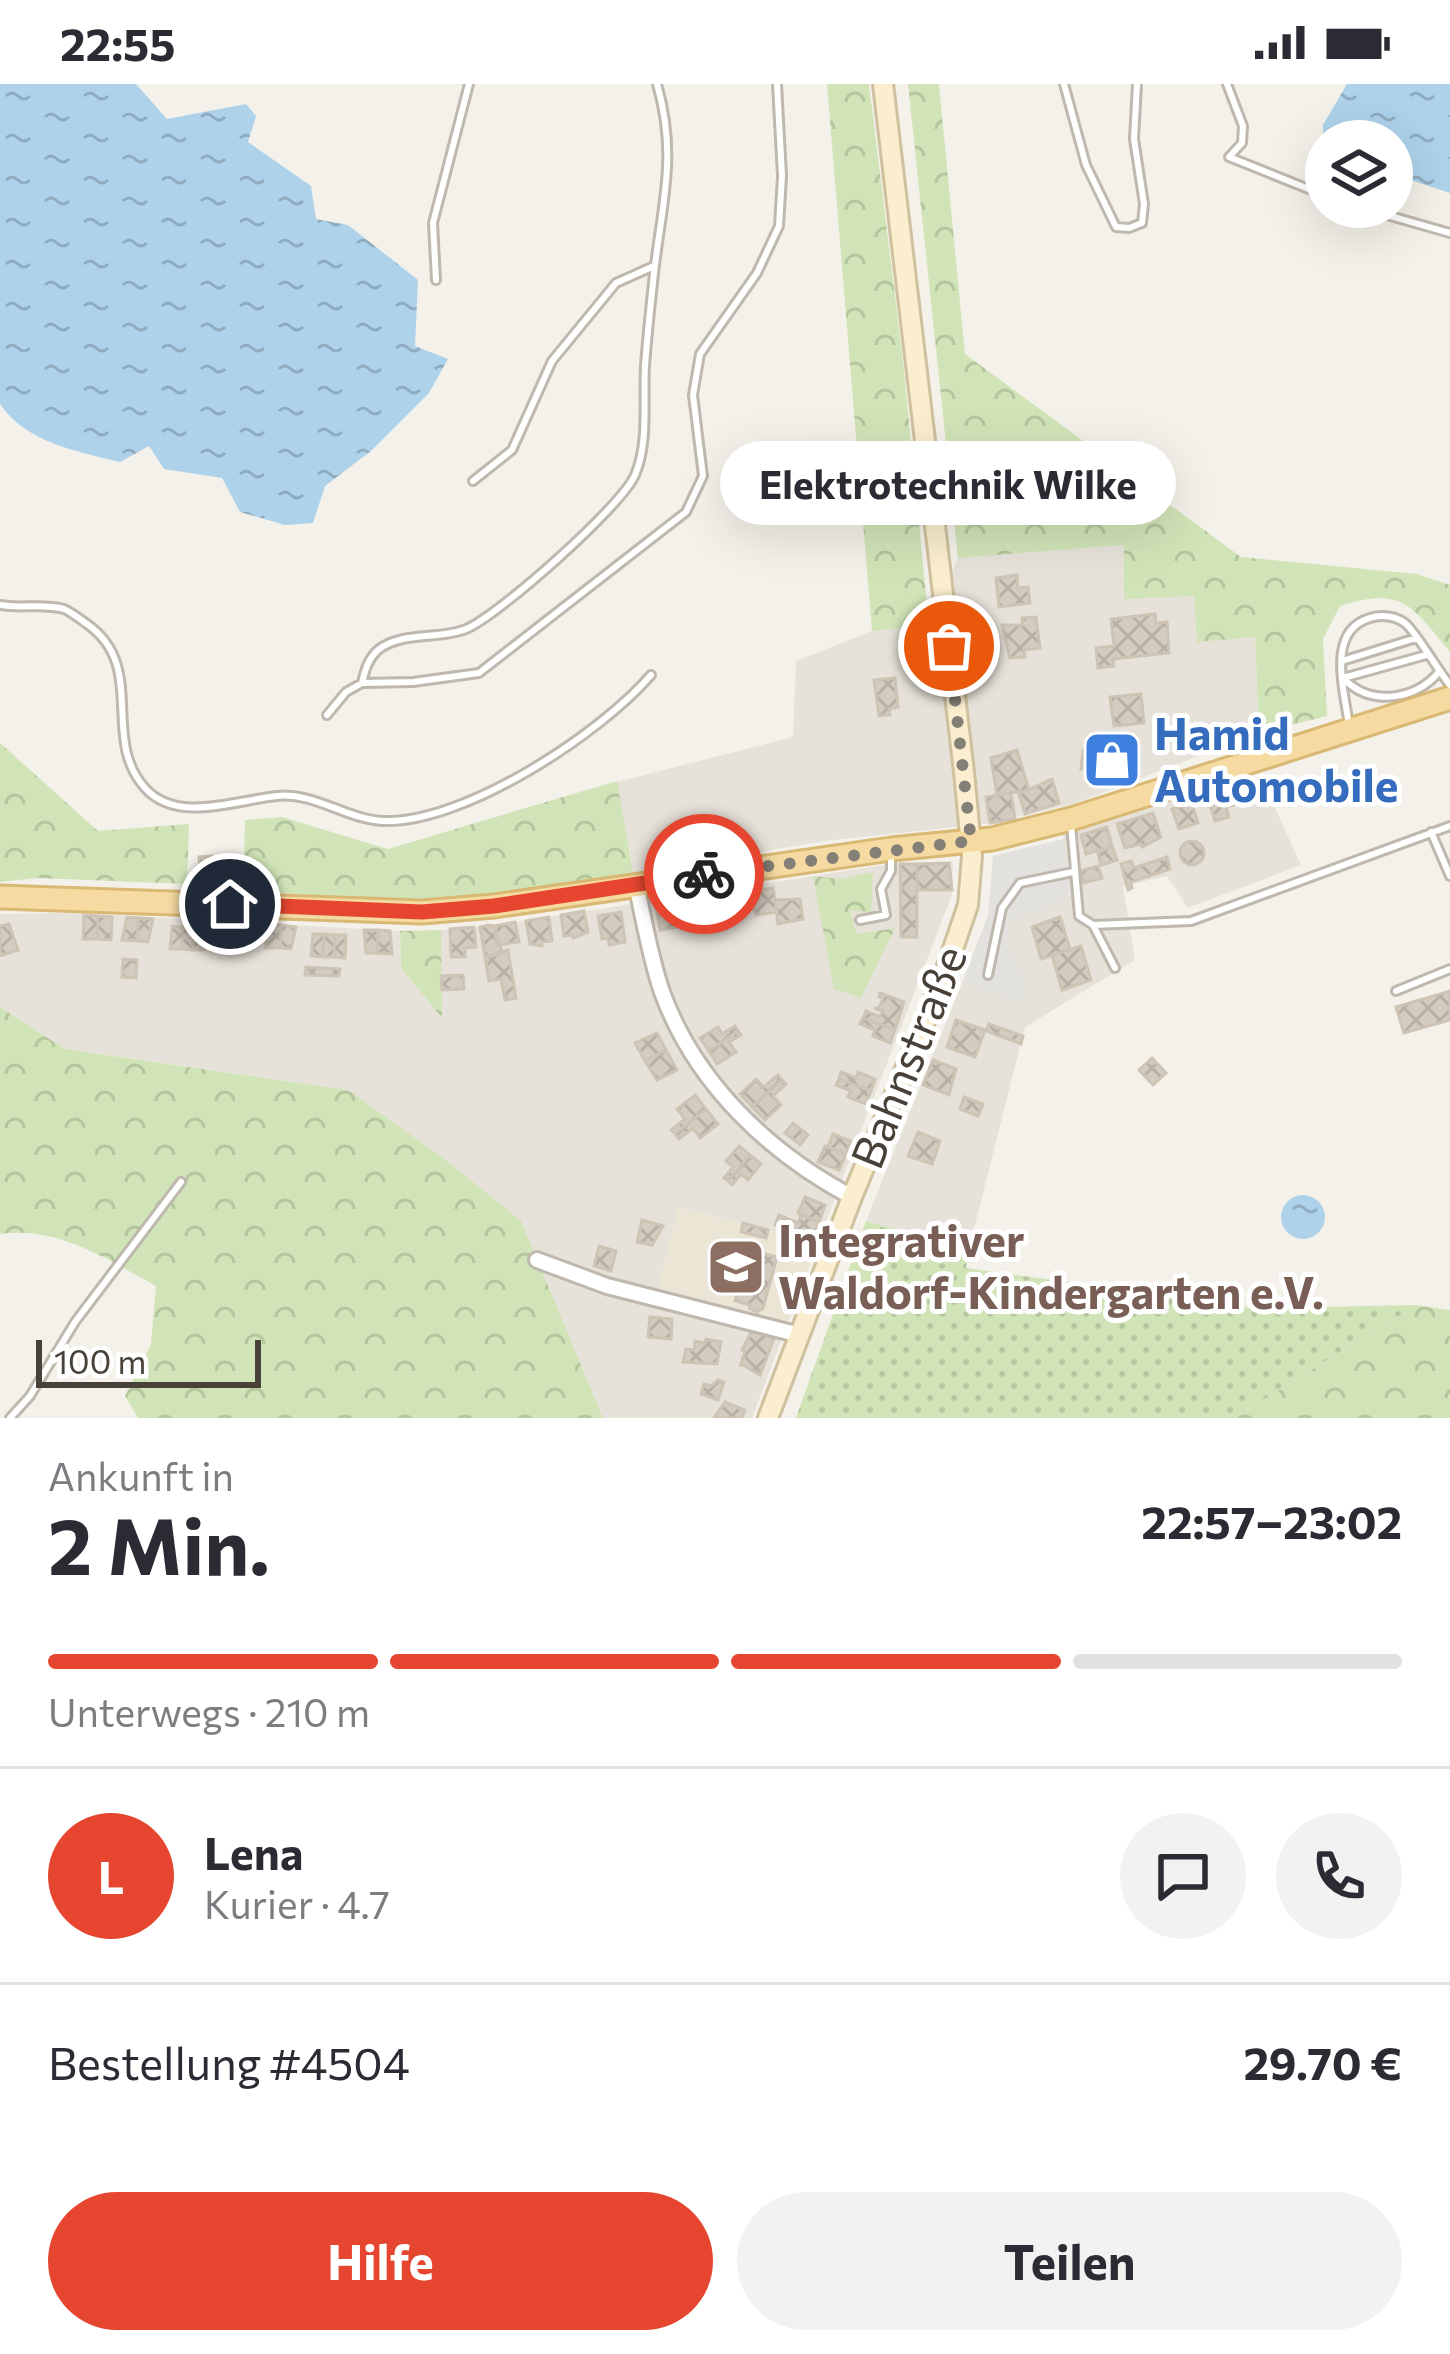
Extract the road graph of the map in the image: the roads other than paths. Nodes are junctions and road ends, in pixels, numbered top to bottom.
1 (469, 84) edge
2 (657, 84) edge
3 (778, 84) edge
4 (883, 84) edge
5 (1064, 84) edge
6 (1137, 84) edge
7 (1228, 84) edge
8 (1305, 188) edge
9 (1413, 222) edge
10 (1450, 233) edge
11 (654, 266) junction
12 (436, 280) dead end
13 (473, 482) dead end
14 (0, 604) edge
15 (1416, 638) junction
16 (1426, 655) junction
17 (1342, 661) junction
18 (1439, 672) junction
19 (650, 675) dead end
20 (1343, 678) junction
21 (362, 682) junction
22 (1450, 685) edge
23 (1450, 698) edge
24 (327, 715) dead end
25 (1350, 731) junction
26 (1071, 820) junction
27 (1450, 826) edge
28 (1431, 832) junction
29 (971, 841) junction
30 (891, 849) junction
31 (1073, 872) junction
32 (1450, 876) edge
33 (636, 884) junction
34 (0, 897) edge
35 (860, 920) dead end
36 (1093, 926) junction
37 (1115, 968) dead end
38 (1450, 969) edge
39 (988, 975) dead end
40 (1396, 991) dead end
41 (181, 1182) dead end
42 (852, 1197) junction
43 (537, 1260) dead end
44 (800, 1335) junction
45 (10, 1418) edge
46 (768, 1418) edge

1 - 12 lane
2 - 11 lane
3 - 21 lane
4 - 29 main road, Bahnstraße
5 - 6 lane
7 - 8 lane
9 - 10 lane
11 - 13 lane
11 - 21 lane
14 - 19 lane
15 - 16 lane
15 - 17 lane
15 - 17 lane
16 - 18 lane
16 - 20 lane
17 - 20 lane
18 - 20 lane
18 - 22 lane
20 - 25 lane
21 - 24 lane
23 - 25 main road
25 - 26 main road
26 - 29 main road
26 - 31 lane
27 - 28 lane
28 - 32 lane
28 - 36 lane
29 - 30 main road
29 - 42 main road, Bahnstraße
30 - 33 main road
30 - 35 lane
31 - 36 lane
31 - 39 lane
33 - 34 main road
33 - 42 street
36 - 37 lane
38 - 40 lane
41 - 45 lane
42 - 44 main road, Bahnstraße
43 - 44 street
44 - 46 main road, Bahnstraße

